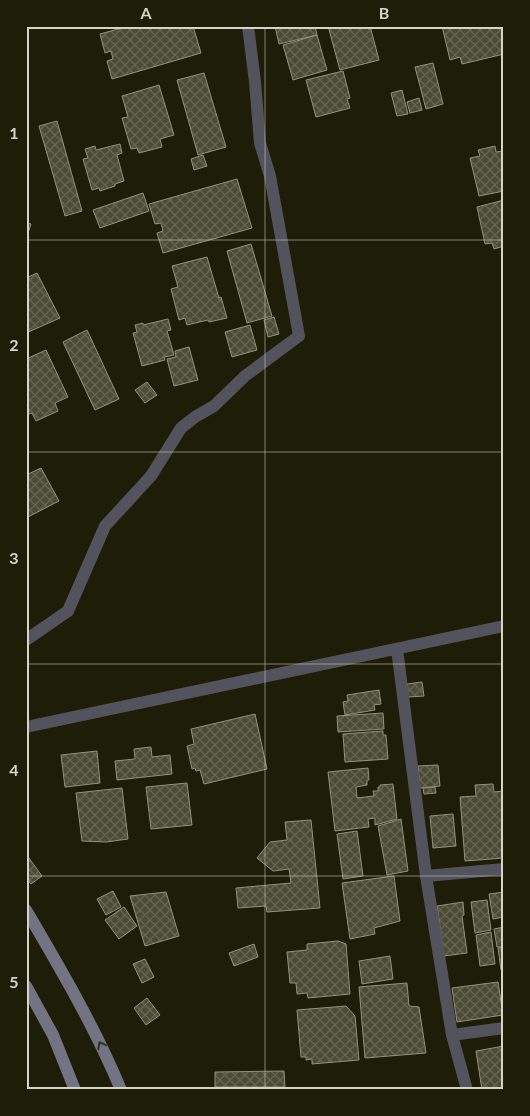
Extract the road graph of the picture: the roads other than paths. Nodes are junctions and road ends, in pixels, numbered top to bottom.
1 (248, 26) edge
2 (504, 626) edge
3 (26, 640) edge
4 (396, 649) junction
5 (26, 727) edge
6 (504, 869) edge
7 (426, 876) junction
8 (26, 910) edge
9 (26, 986) edge
10 (504, 1028) edge
11 (452, 1035) junction
12 (75, 1090) edge
13 (120, 1090) edge
14 (467, 1090) edge

1 - 3 street
2 - 4 street
4 - 5 street
4 - 7 street
6 - 7 street
7 - 11 street
13 -> 8 main road
9 - 12 main road
10 - 11 street
11 - 14 street

